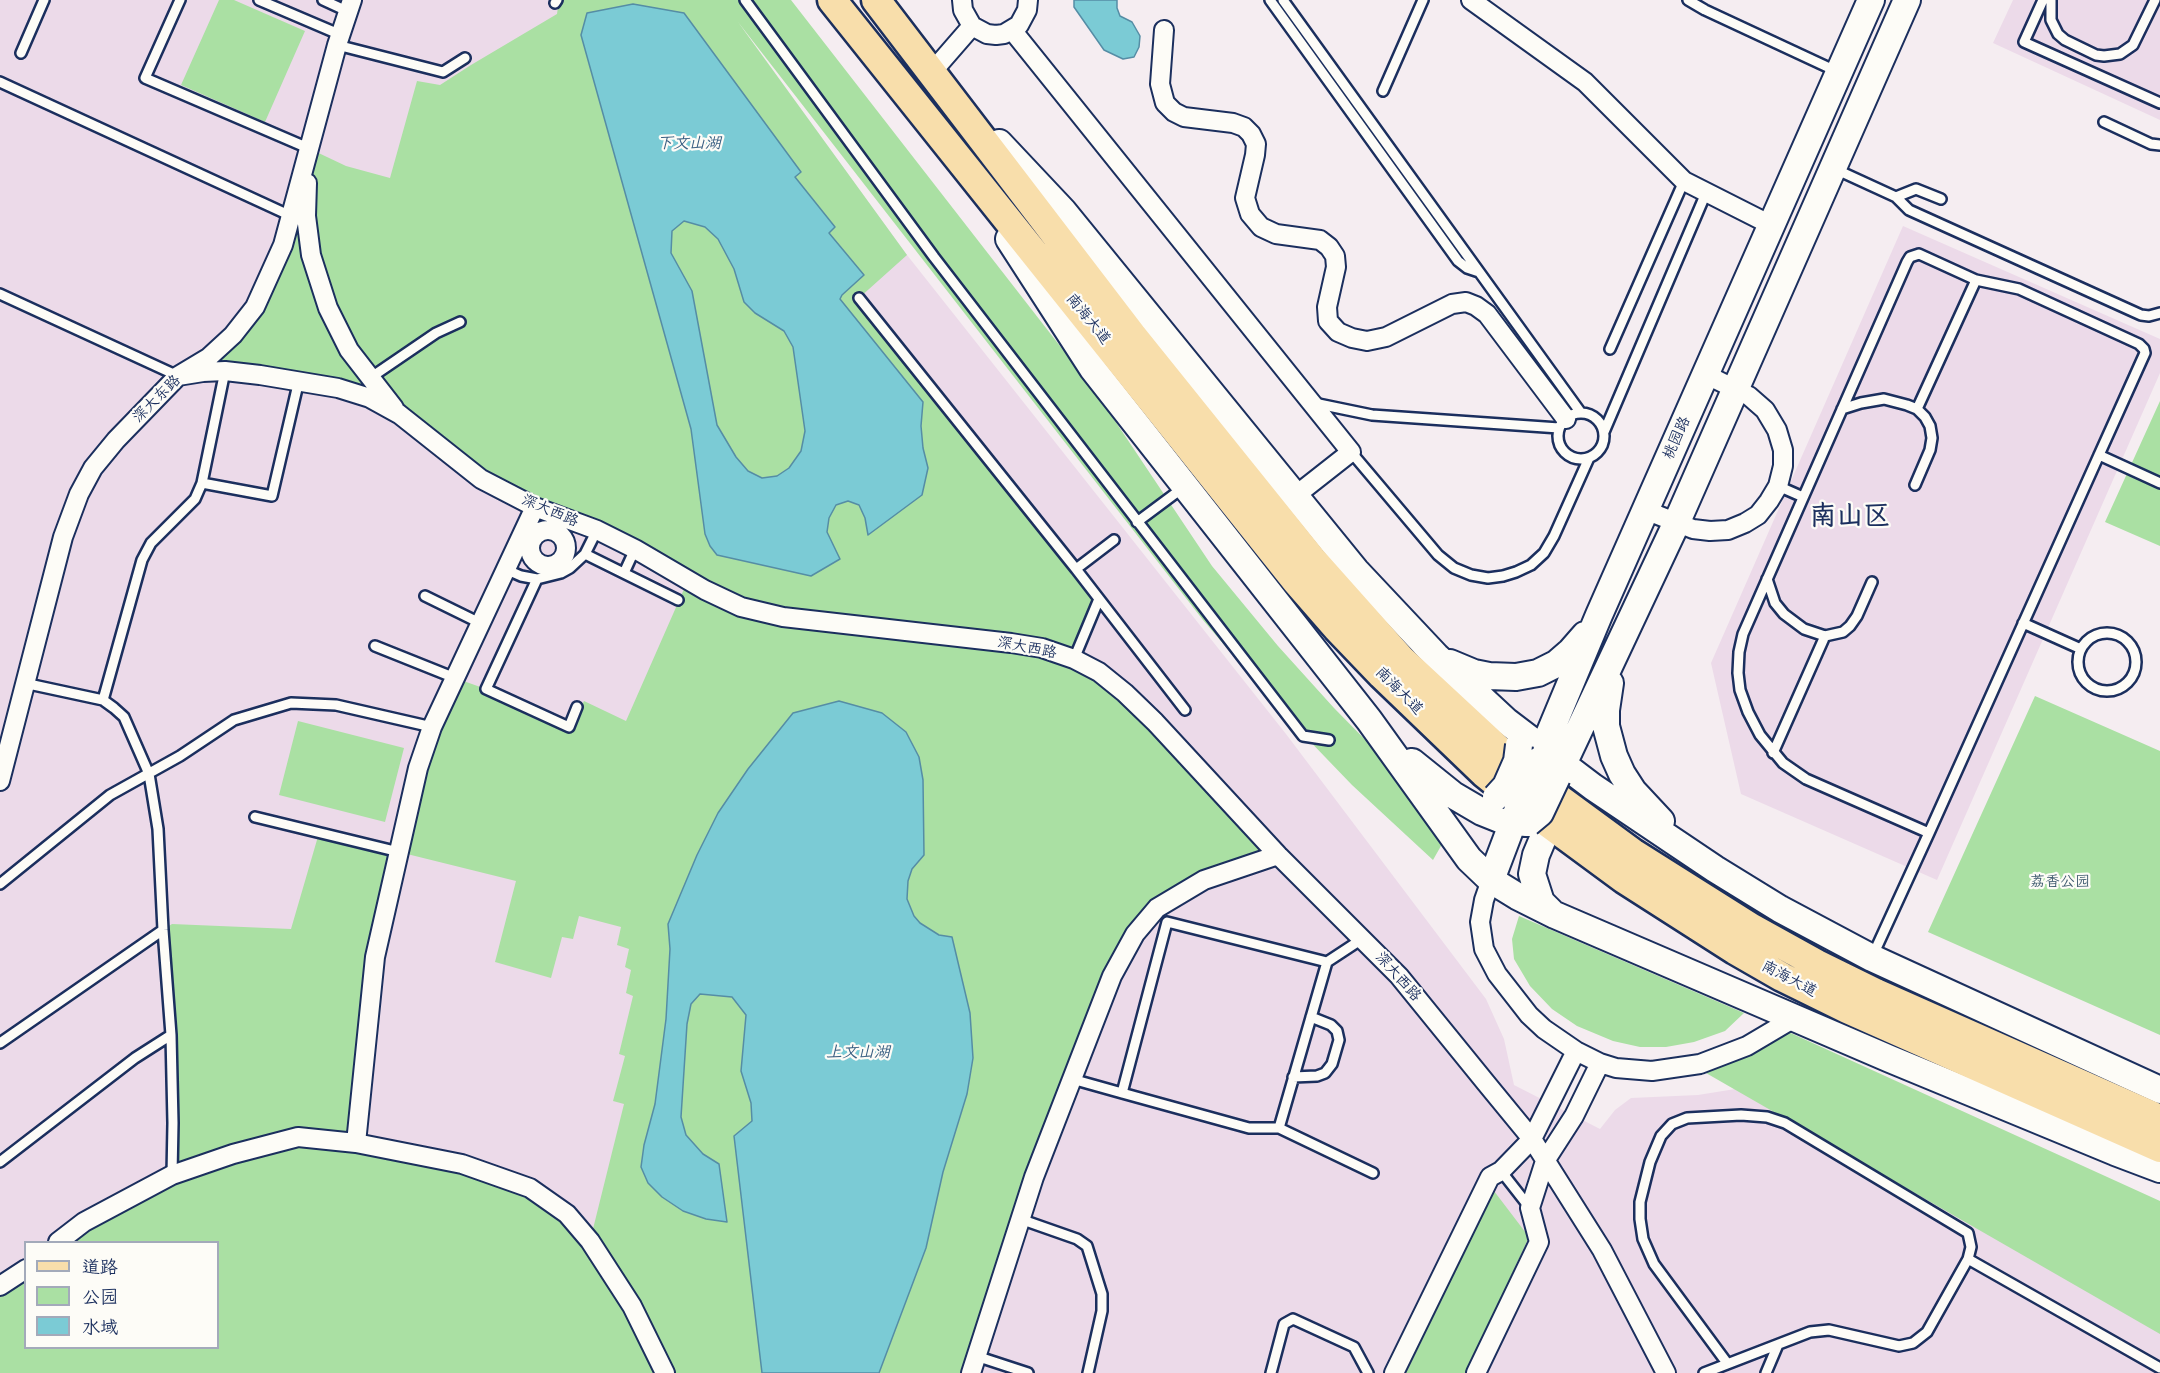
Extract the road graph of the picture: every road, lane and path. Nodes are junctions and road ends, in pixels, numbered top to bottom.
1 (44, 0) edge
2 (180, 0) edge
3 (259, 0) edge
4 (323, 0) edge
5 (745, 0) edge
6 (832, 0) edge
7 (876, 0) edge
8 (962, 0) edge
9 (1028, 0) edge
10 (1270, 0) edge
11 (1283, 0) edge
12 (1423, 0) edge
13 (1471, 0) edge
14 (1688, 0) edge
15 (1871, 0) edge
16 (1907, 0) edge
17 (2043, 0) edge
18 (2050, 0) edge
19 (2155, 0) edge
20 (350, 6) edge
21 (972, 26) junction
22 (1012, 30) junction
23 (1164, 30) dead end
24 (339, 40) junction
25 (21, 53) dead end
26 (465, 58) dead end
27 (932, 72) junction
28 (1839, 72) junction
29 (0, 82) edge
30 (1383, 90) dead end
31 (2160, 103) edge
32 (2104, 123) dead end
33 (2160, 145) edge
34 (308, 148) junction
35 (950, 148) junction
36 (1833, 168) junction
37 (1684, 181) junction
38 (1706, 193) junction
39 (1896, 197) junction
40 (1941, 200) dead end
41 (291, 216) junction
42 (1772, 225) junction
43 (1480, 272) junction
44 (1976, 280) junction
45 (0, 294) edge
46 (859, 298) dead end
47 (2160, 313) edge
48 (460, 322) dead end
49 (1610, 349) dead end
50 (225, 371) junction
51 (1705, 374) junction
52 (178, 376) junction
53 (370, 378) junction
54 (299, 380) junction
55 (1734, 389) junction
56 (1312, 403) junction
57 (1842, 409) junction
58 (1917, 410) junction
59 (399, 414) junction
60 (1569, 420) junction
61 (1604, 432) junction
62 (1351, 452) junction
63 (2099, 455) junction
64 (1589, 459) junction
65 (202, 483) junction
66 (2160, 483) edge
67 (1915, 485) dead end
68 (1778, 486) junction
69 (1184, 487) junction
70 (1294, 496) junction
71 (1803, 497) junction
72 (535, 507) junction
73 (1645, 510) junction
74 (1137, 522) junction
75 (1676, 524) junction
76 (597, 530) junction
77 (1114, 540) dead end
78 (635, 549) junction
79 (585, 554) junction
80 (505, 569) junction
81 (1076, 569) junction
82 (540, 572) junction
83 (624, 573) junction
84 (1767, 579) junction
85 (1872, 582) dead end
86 (424, 596) dead end
87 (1099, 599) junction
88 (678, 600) dead end
89 (1599, 615) junction
90 (480, 623) junction
91 (2023, 623) junction
92 (1824, 636) junction
93 (1620, 645) junction
94 (375, 646) dead end
95 (2081, 649) junction
96 (1436, 656) junction
97 (1074, 659) junction
98 (455, 678) junction
99 (24, 683) junction
100 (103, 700) junction
101 (577, 707) dead end
102 (1185, 710) dead end
103 (1369, 720) junction
104 (432, 727) junction
105 (1329, 740) dead end
106 (1773, 753) junction
107 (1555, 768) junction
108 (149, 774) junction
109 (0, 782) edge
110 (1453, 795) junction
111 (255, 817) dead end
112 (1525, 824) junction
113 (1929, 833) junction
114 (399, 852) junction
115 (1278, 855) junction
116 (1715, 869) junction
117 (1491, 880) junction
118 (0, 884) edge
119 (1162, 915) junction
120 (1555, 915) junction
121 (163, 930) junction
122 (1362, 939) junction
123 (1872, 958) junction
124 (1327, 962) junction
125 (1311, 1017) junction
126 (1796, 1017) junction
127 (171, 1035) junction
128 (0, 1043) edge
129 (1576, 1051) junction
130 (1600, 1063) junction
131 (1293, 1077) junction
132 (1072, 1079) junction
133 (2160, 1090) edge
134 (1122, 1093) junction
135 (2160, 1119) edge
136 (1279, 1128) junction
137 (1532, 1139) junction
138 (356, 1143) junction
139 (2160, 1148) edge
140 (1545, 1161) junction
141 (0, 1162) edge
142 (2160, 1169) edge
143 (1501, 1171) junction
144 (1373, 1173) dead end
145 (172, 1175) junction
146 (1530, 1208) junction
147 (1020, 1219) junction
148 (59, 1241) edge
149 (1968, 1259) junction
150 (24, 1270) edge
151 (0, 1286) edge
152 (1777, 1347) junction
153 (1727, 1363) junction
154 (974, 1365) edge
155 (2160, 1368) edge
156 (664, 1373) edge
157 (1028, 1373) edge
158 (1088, 1373) edge
159 (1271, 1373) edge
160 (1368, 1373) edge
161 (1394, 1373) edge
162 (1476, 1373) edge
163 (1666, 1373) edge
164 (1704, 1373) edge
165 (1766, 1373) edge

1 - 25 lane
2 - 34 lane
3 - 24 lane
4 - 20 lane
5 - 74 lane
6 - 35 main road, 南海大道
7 - 27 main road, 南海大道
8 - 21 street
9 - 22 street
10 - 43 lane
11 - 43 lane
12 - 30 lane
13 - 37 street
14 - 28 lane
15 - 28 main road, 桃园路
16 - 36 main road
17 - 31 lane
18 - 19 lane
20 - 24 street, 深大东路
21 - 22 street
21 - 27 street
22 - 56 street
23 - 60 street
24 - 26 lane
24 - 34 street, 深大东路
27 - 70 main road
27 - 135 main road, 南海大道
28 - 42 main road, 桃园路
29 - 41 lane
32 - 33 lane
34 - 41 street, 深大东路
34 - 53 street
35 - 69 main road
35 - 139 main road, 南海大道
36 - 39 lane
36 - 55 main road
37 - 38 street
37 - 49 lane
38 - 42 street
38 - 61 lane
39 - 40 lane
39 - 47 lane
41 - 52 street, 深大东路
42 - 51 main road, 桃园路
43 - 60 lane
44 - 57 lane
44 - 58 lane
44 - 63 lane
45 - 52 lane
46 - 81 lane
48 - 53 lane
50 - 52 street, 深大西路
50 - 54 street, 深大西路
50 - 65 lane
51 - 55 street
51 - 73 main road, 桃园路
52 - 99 street, 深大东路
53 - 59 street
54 - 59 street, 深大西路
54 - 65 lane
55 - 68 street
55 - 75 main road
56 - 60 lane
56 - 62 street
57 - 58 lane
57 - 71 lane
58 - 67 lane
59 - 72 street, 深大西路
60 - 61 lane
60 - 64 lane
61 - 64 lane
62 - 64 lane
62 - 70 street
63 - 66 lane
63 - 91 lane
65 - 100 lane
68 - 71 lane
68 - 75 street
69 - 74 lane
69 - 103 main road
70 - 96 main road
71 - 84 lane
72 - 76 street, 深大西路
72 - 80 street
73 - 75 street
73 - 89 main road, 桃园路
74 - 105 lane
75 - 93 main road
76 - 78 street, 深大西路
76 - 79 lane
77 - 81 lane
78 - 83 lane
78 - 97 street, 深大西路
79 - 82 lane
79 - 83 lane
80 - 82 lane
80 - 90 street
81 - 87 lane
82 - 101 lane
83 - 88 lane
84 - 92 lane
84 - 106 lane
85 - 92 lane
86 - 90 lane
87 - 97 lane
87 - 102 lane
89 - 96 main road
89 - 107 main road, 桃园路
90 - 98 street
91 - 95 lane
91 - 113 lane
92 - 106 lane
93 - 107 main road
93 - 116 main road
94 - 98 lane
95 - 95 lane
96 - 107 main road
97 - 115 street, 深大西路
98 - 104 street
99 - 100 lane
99 - 109 street, 深大东路
100 - 108 lane
103 - 110 main road
103 - 117 main road
104 - 108 lane
104 - 114 street
106 - 113 lane
107 - 110 main road, bridge
107 - 112 main road, bridge
107 - 116 main road
108 - 118 lane
108 - 121 lane
110 - 112 main road
111 - 114 lane
112 - 117 main road
112 - 120 main road
113 - 123 lane
114 - 138 street
115 - 119 street
115 - 122 street, 深大西路
116 - 123 main road
117 - 120 main road
117 - 129 street
119 - 124 lane
119 - 132 street
119 - 134 lane
120 - 126 main road
121 - 127 lane
121 - 128 lane
122 - 124 lane
122 - 137 street, 深大西路
123 - 133 main road
124 - 125 lane
125 - 131 lane
125 - 131 lane
126 - 130 street
126 - 142 main road
127 - 141 lane
127 - 145 lane
129 - 130 street
129 - 137 street
130 - 140 street
131 - 136 lane
132 - 134 lane
132 - 147 street
134 - 136 lane
136 - 144 lane
137 - 140 street, 深大西路
137 - 143 street
138 - 145 street
138 - 156 street
140 - 146 street
140 - 163 street, 深大西路
143 - 146 lane
143 - 161 street
145 - 148 street
146 - 162 street
147 - 154 street
147 - 158 lane
149 - 152 lane
149 - 153 lane
149 - 155 lane
150 - 151 street
152 - 153 lane
152 - 165 lane
153 - 164 lane
154 - 157 lane
159 - 160 lane

